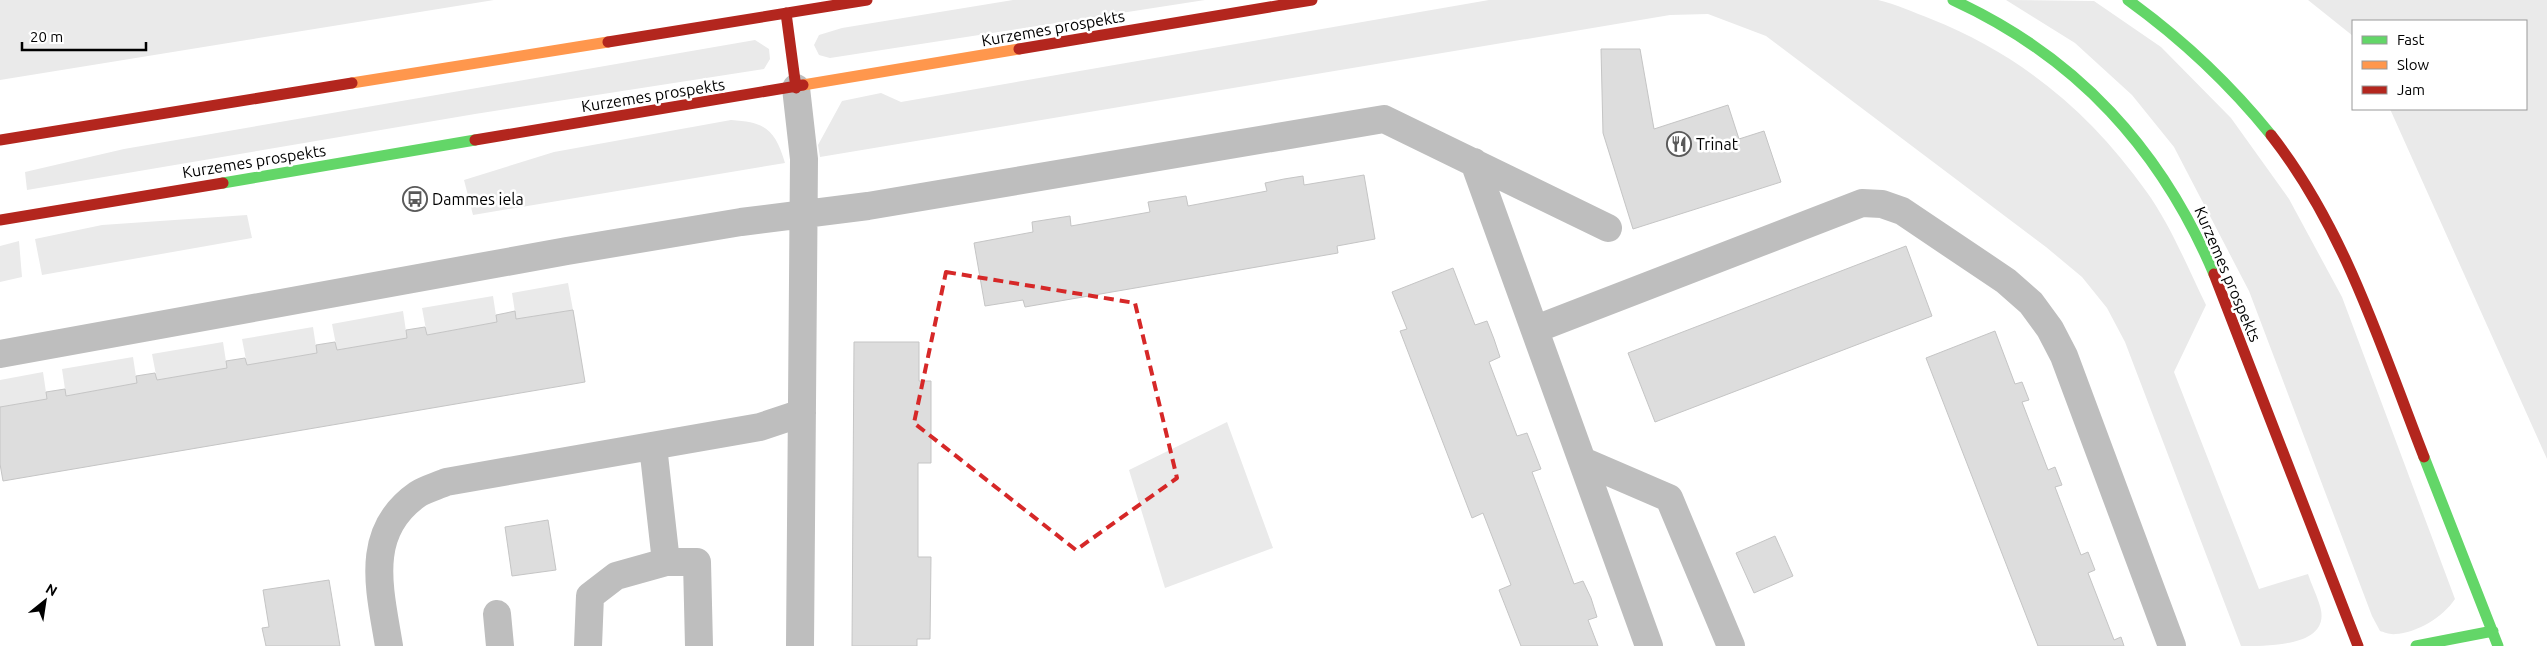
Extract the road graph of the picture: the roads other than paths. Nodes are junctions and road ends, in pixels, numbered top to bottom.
1 (867, 0) edge
2 (1312, 0) edge
3 (1953, 0) edge
4 (2128, 0) edge
5 (786, 13) junction
6 (796, 88) junction
7 (0, 140) edge
8 (1474, 162) junction
9 (803, 214) junction
10 (0, 220) edge
11 (1608, 228) dead end
12 (1536, 329) junction
13 (0, 354) edge
14 (802, 413) junction
15 (653, 446) junction
16 (1583, 461) junction
17 (666, 562) junction
18 (497, 614) dead end
19 (2493, 631) junction
20 (389, 646) edge
21 (500, 646) edge
22 (588, 646) edge
23 (699, 646) edge
24 (800, 646) edge
25 (1649, 646) edge
26 (1731, 646) edge
27 (2172, 646) edge
28 (2358, 646) edge
29 (2416, 646) edge
30 (2498, 646) edge

1 - 5 main road
2 - 6 main road, Kurzemes prospekts
3 - 28 main road, Kurzemes prospekts
4 - 19 main road
5 - 6 main road
5 - 7 main road
6 - 9 street
6 - 10 main road, Kurzemes prospekts
8 - 9 street
8 - 11 street
8 - 12 street
9 - 13 street
9 - 14 street
12 - 16 street
12 - 27 street
14 - 15 street
14 - 24 street
15 - 17 street
15 - 20 street
16 - 25 street
16 - 26 street
17 - 22 street
17 - 23 street
18 - 21 street
19 - 29 main road
19 - 30 main road

